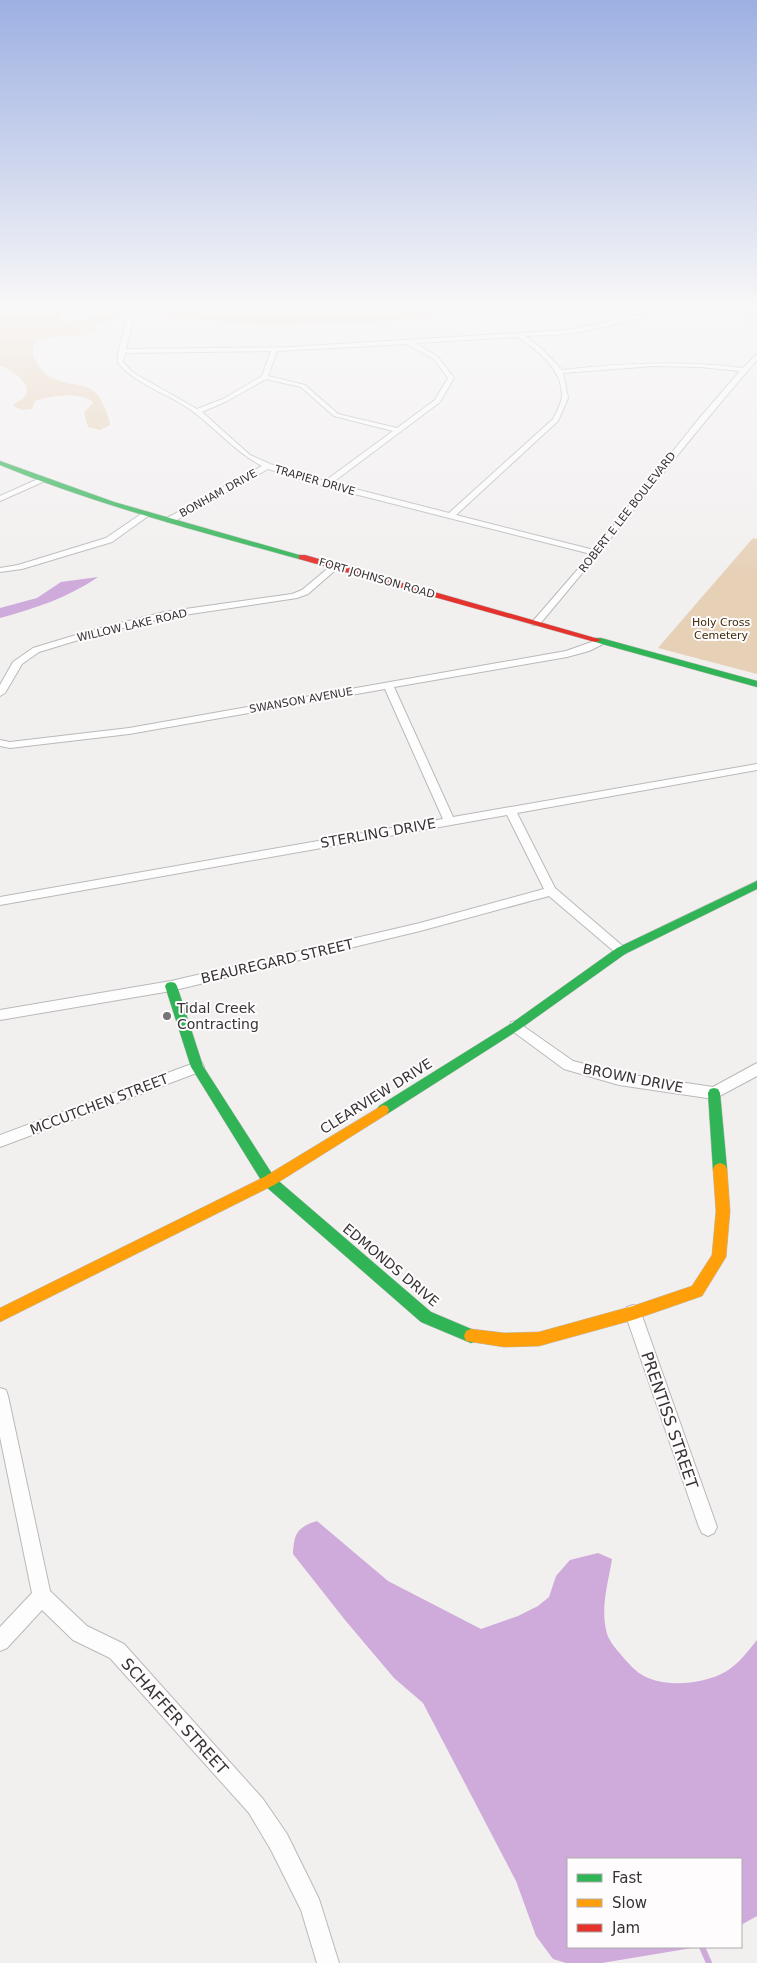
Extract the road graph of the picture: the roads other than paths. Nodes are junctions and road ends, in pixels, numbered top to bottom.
1 (170, 396) edge
2 (233, 396) edge
3 (313, 396) edge
4 (441, 396) edge
5 (565, 396) edge
6 (723, 396) edge
7 (198, 411) junction
8 (398, 430) junction
9 (0, 463) edge
10 (267, 466) junction
11 (41, 481) junction
12 (326, 484) junction
13 (0, 499) edge
14 (147, 514) junction
15 (450, 516) junction
16 (170, 520) junction
17 (596, 553) junction
18 (336, 566) junction
19 (0, 570) edge
20 (536, 624) junction
21 (600, 642) junction
22 (757, 684) edge
23 (388, 685) junction
24 (0, 693) edge
25 (0, 743) edge
26 (757, 767) edge
27 (511, 811) junction
28 (449, 820) junction
29 (757, 885) edge
30 (551, 892) junction
31 (0, 901) edge
32 (622, 952) junction
33 (171, 986) junction
34 (0, 1015) edge
35 (516, 1026) junction
36 (197, 1067) junction
37 (757, 1069) edge
38 (714, 1093) junction
39 (0, 1141) edge
40 (269, 1181) junction
41 (633, 1313) junction
42 (0, 1315) edge
43 (0, 1396) edge
44 (708, 1527) dead end
45 (42, 1596) junction
46 (0, 1641) edge
47 (328, 1963) edge

1 - 7 street, TRAPIER DRIVE
2 - 7 street
3 - 8 street
4 - 8 street
5 - 15 street
6 - 17 street, ROBERT E LEE BOULEVARD
7 - 10 street, TRAPIER DRIVE
8 - 12 street
9 - 11 street, FORT JOHNSON ROAD
10 - 12 street, TRAPIER DRIVE
10 - 16 street, BONHAM DRIVE
11 - 13 street
11 - 14 street, FORT JOHNSON ROAD
12 - 15 street, TRAPIER DRIVE
14 - 16 street, FORT JOHNSON ROAD
14 - 19 street
15 - 17 street, TRAPIER DRIVE
16 - 18 street, FORT JOHNSON ROAD
17 - 20 street, ROBERT E LEE BOULEVARD
18 - 20 street, FORT JOHNSON ROAD
18 - 24 street, WILLOW LAKE ROAD
20 - 21 street, FORT JOHNSON ROAD
21 - 22 street, FORT JOHNSON ROAD
21 - 23 street, SWANSON AVENUE
23 - 25 street, SWANSON AVENUE
23 - 28 street
26 - 27 street, STERLING DRIVE
27 - 28 street, STERLING DRIVE
27 - 30 street
28 - 31 street, STERLING DRIVE
29 - 32 street, CLEARVIEW DRIVE
30 - 32 street
30 - 33 street, BEAUREGARD STREET
32 - 35 street, CLEARVIEW DRIVE
33 - 34 street, BEAUREGARD STREET
33 - 36 street, EDMONDS DRIVE
35 - 38 street, BROWN DRIVE
35 - 40 street, CLEARVIEW DRIVE
36 - 39 street, MCCUTCHEN STREET
36 - 40 street, EDMONDS DRIVE
37 - 38 street
38 - 41 street, EDMONDS DRIVE
40 - 41 street, EDMONDS DRIVE
40 - 42 street, CLEARVIEW DRIVE
41 - 44 street, PRENTISS STREET
43 - 45 street
45 - 46 street
45 - 47 street, SCHAFFER STREET

